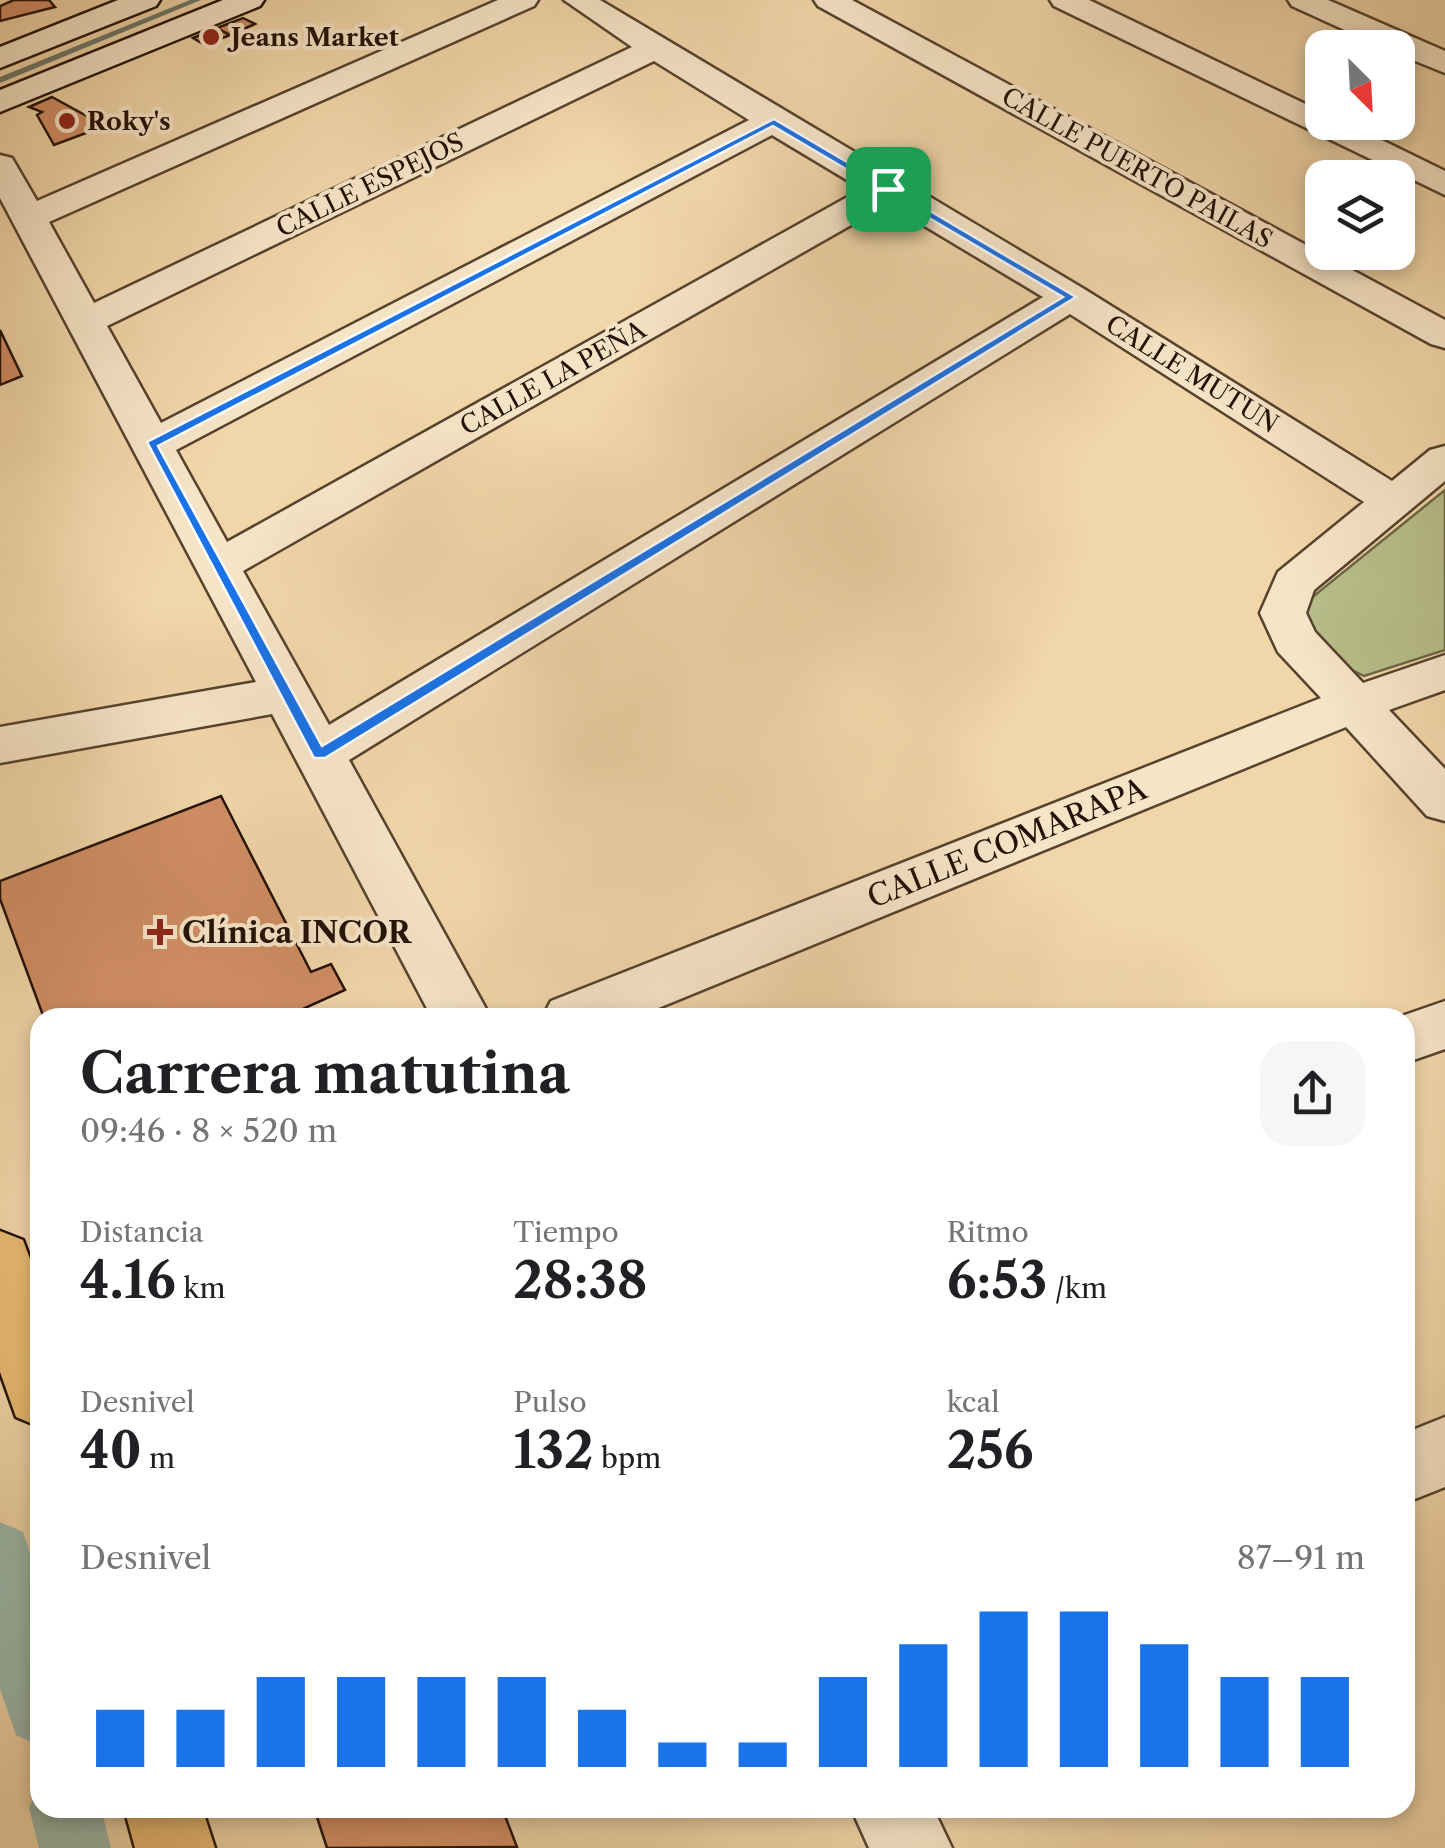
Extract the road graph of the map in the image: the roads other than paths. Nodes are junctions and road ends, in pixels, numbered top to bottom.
1 (145, 0) edge
2 (249, 0) edge
3 (523, 0) edge
4 (579, 0) edge
5 (829, 0) edge
6 (1064, 0) edge
7 (1303, 0) edge
8 (655, 48) junction
9 (0, 58) edge
10 (1445, 62) edge
11 (4, 103) edge
12 (774, 122) junction
13 (0, 165) edge
14 (1445, 184) edge
15 (888, 189) junction
16 (29, 218) junction
17 (1070, 297) junction
18 (86, 322) junction
19 (1445, 336) edge
20 (152, 445) junction
21 (1445, 460) edge
22 (1393, 501) junction
23 (218, 566) junction
24 (1445, 672) edge
25 (287, 694) junction
26 (1354, 704) junction
27 (0, 744) edge
28 (320, 754) junction
29 (1445, 802) edge
30 (457, 1008) edge
31 (595, 1008) edge
32 (1445, 1025) edge
33 (1415, 1036) edge
34 (0, 1262) edge
35 (30, 1361) edge
36 (1445, 1452) edge
37 (1415, 1464) edge
38 (166, 1818) edge
39 (896, 1818) edge
40 (175, 1848) edge
41 (912, 1848) edge

1 - 9 street
2 - 11 street
3 - 16 street
4 - 8 street, CALLE MUTUN
5 - 19 street, CALLE PUERTO PAILAS
6 - 14 street
7 - 10 street
8 - 12 street, CALLE MUTUN
8 - 18 street, CALLE ESPEJOS
12 - 15 street, CALLE MUTUN
12 - 20 street
13 - 16 street
15 - 17 street, CALLE MUTUN
15 - 23 street, CALLE LA PEÑA
16 - 18 street
17 - 22 street, CALLE MUTUN
17 - 28 street
18 - 20 street
20 - 23 street
21 - 22 street
22 - 26 street
23 - 25 street
24 - 26 street, CALLE COMARAPA
25 - 27 street
25 - 28 street
26 - 29 street
26 - 31 street, CALLE COMARAPA
28 - 30 street
32 - 33 street
34 - 35 main road
36 - 37 street
38 - 40 main road
39 - 41 street

